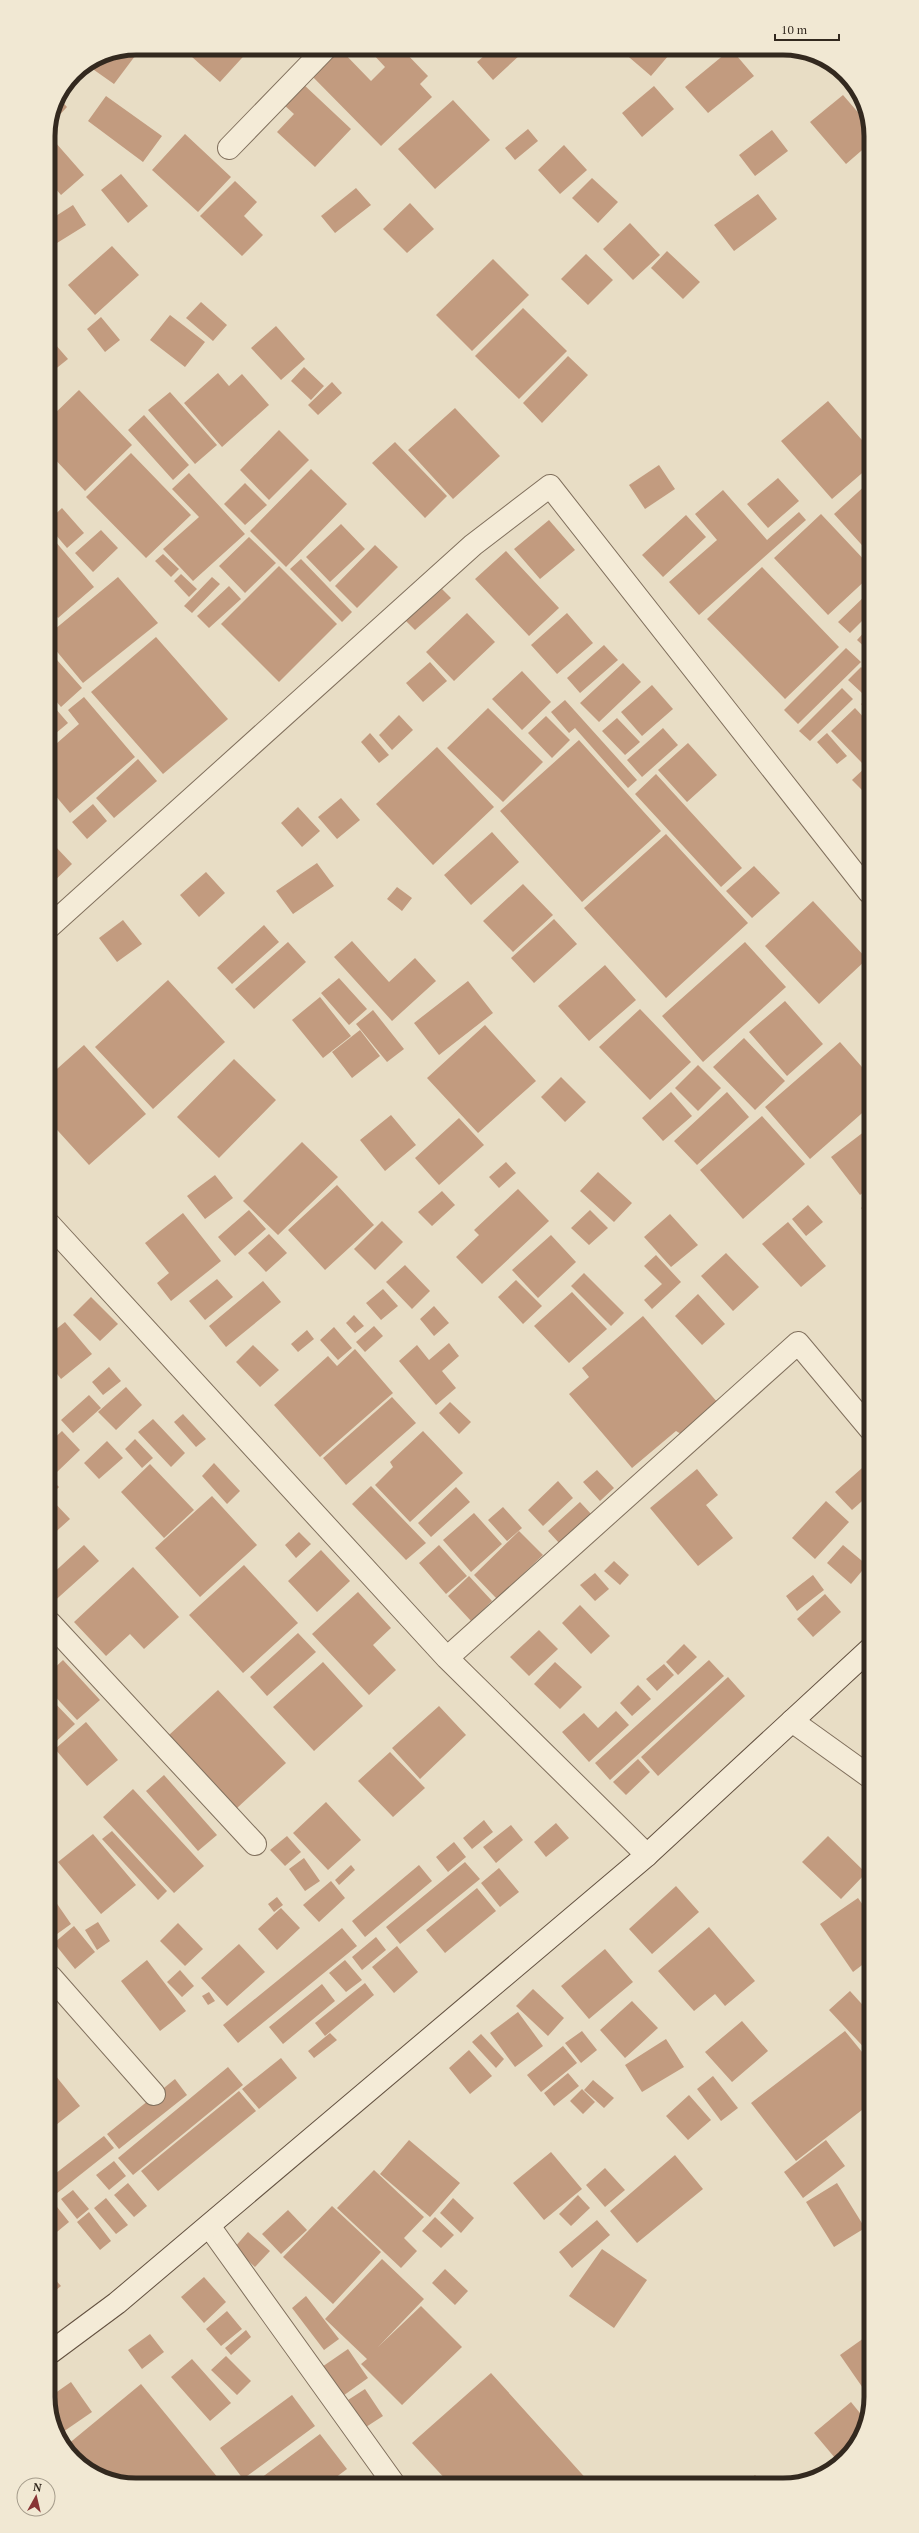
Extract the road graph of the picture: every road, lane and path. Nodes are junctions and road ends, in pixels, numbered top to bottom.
1 (319, 55) edge
2 (229, 148) dead end
3 (864, 886) edge
4 (55, 922) edge
5 (55, 1230) edge
6 (864, 1422) edge
7 (55, 1628) edge
8 (864, 1654) edge
9 (447, 1658) junction
10 (792, 1720) junction
11 (864, 1773) edge
12 (255, 1844) dead end
13 (647, 1854) junction
14 (55, 1983) edge
15 (154, 2094) dead end
16 (209, 2226) junction
17 (55, 2349) edge
18 (390, 2478) edge

1 - 2 street
3 - 4 street
5 - 9 street
6 - 9 street
7 - 12 street
8 - 10 street
9 - 13 street
10 - 11 street
10 - 13 street
13 - 16 street
14 - 15 street
16 - 17 street
16 - 18 street

